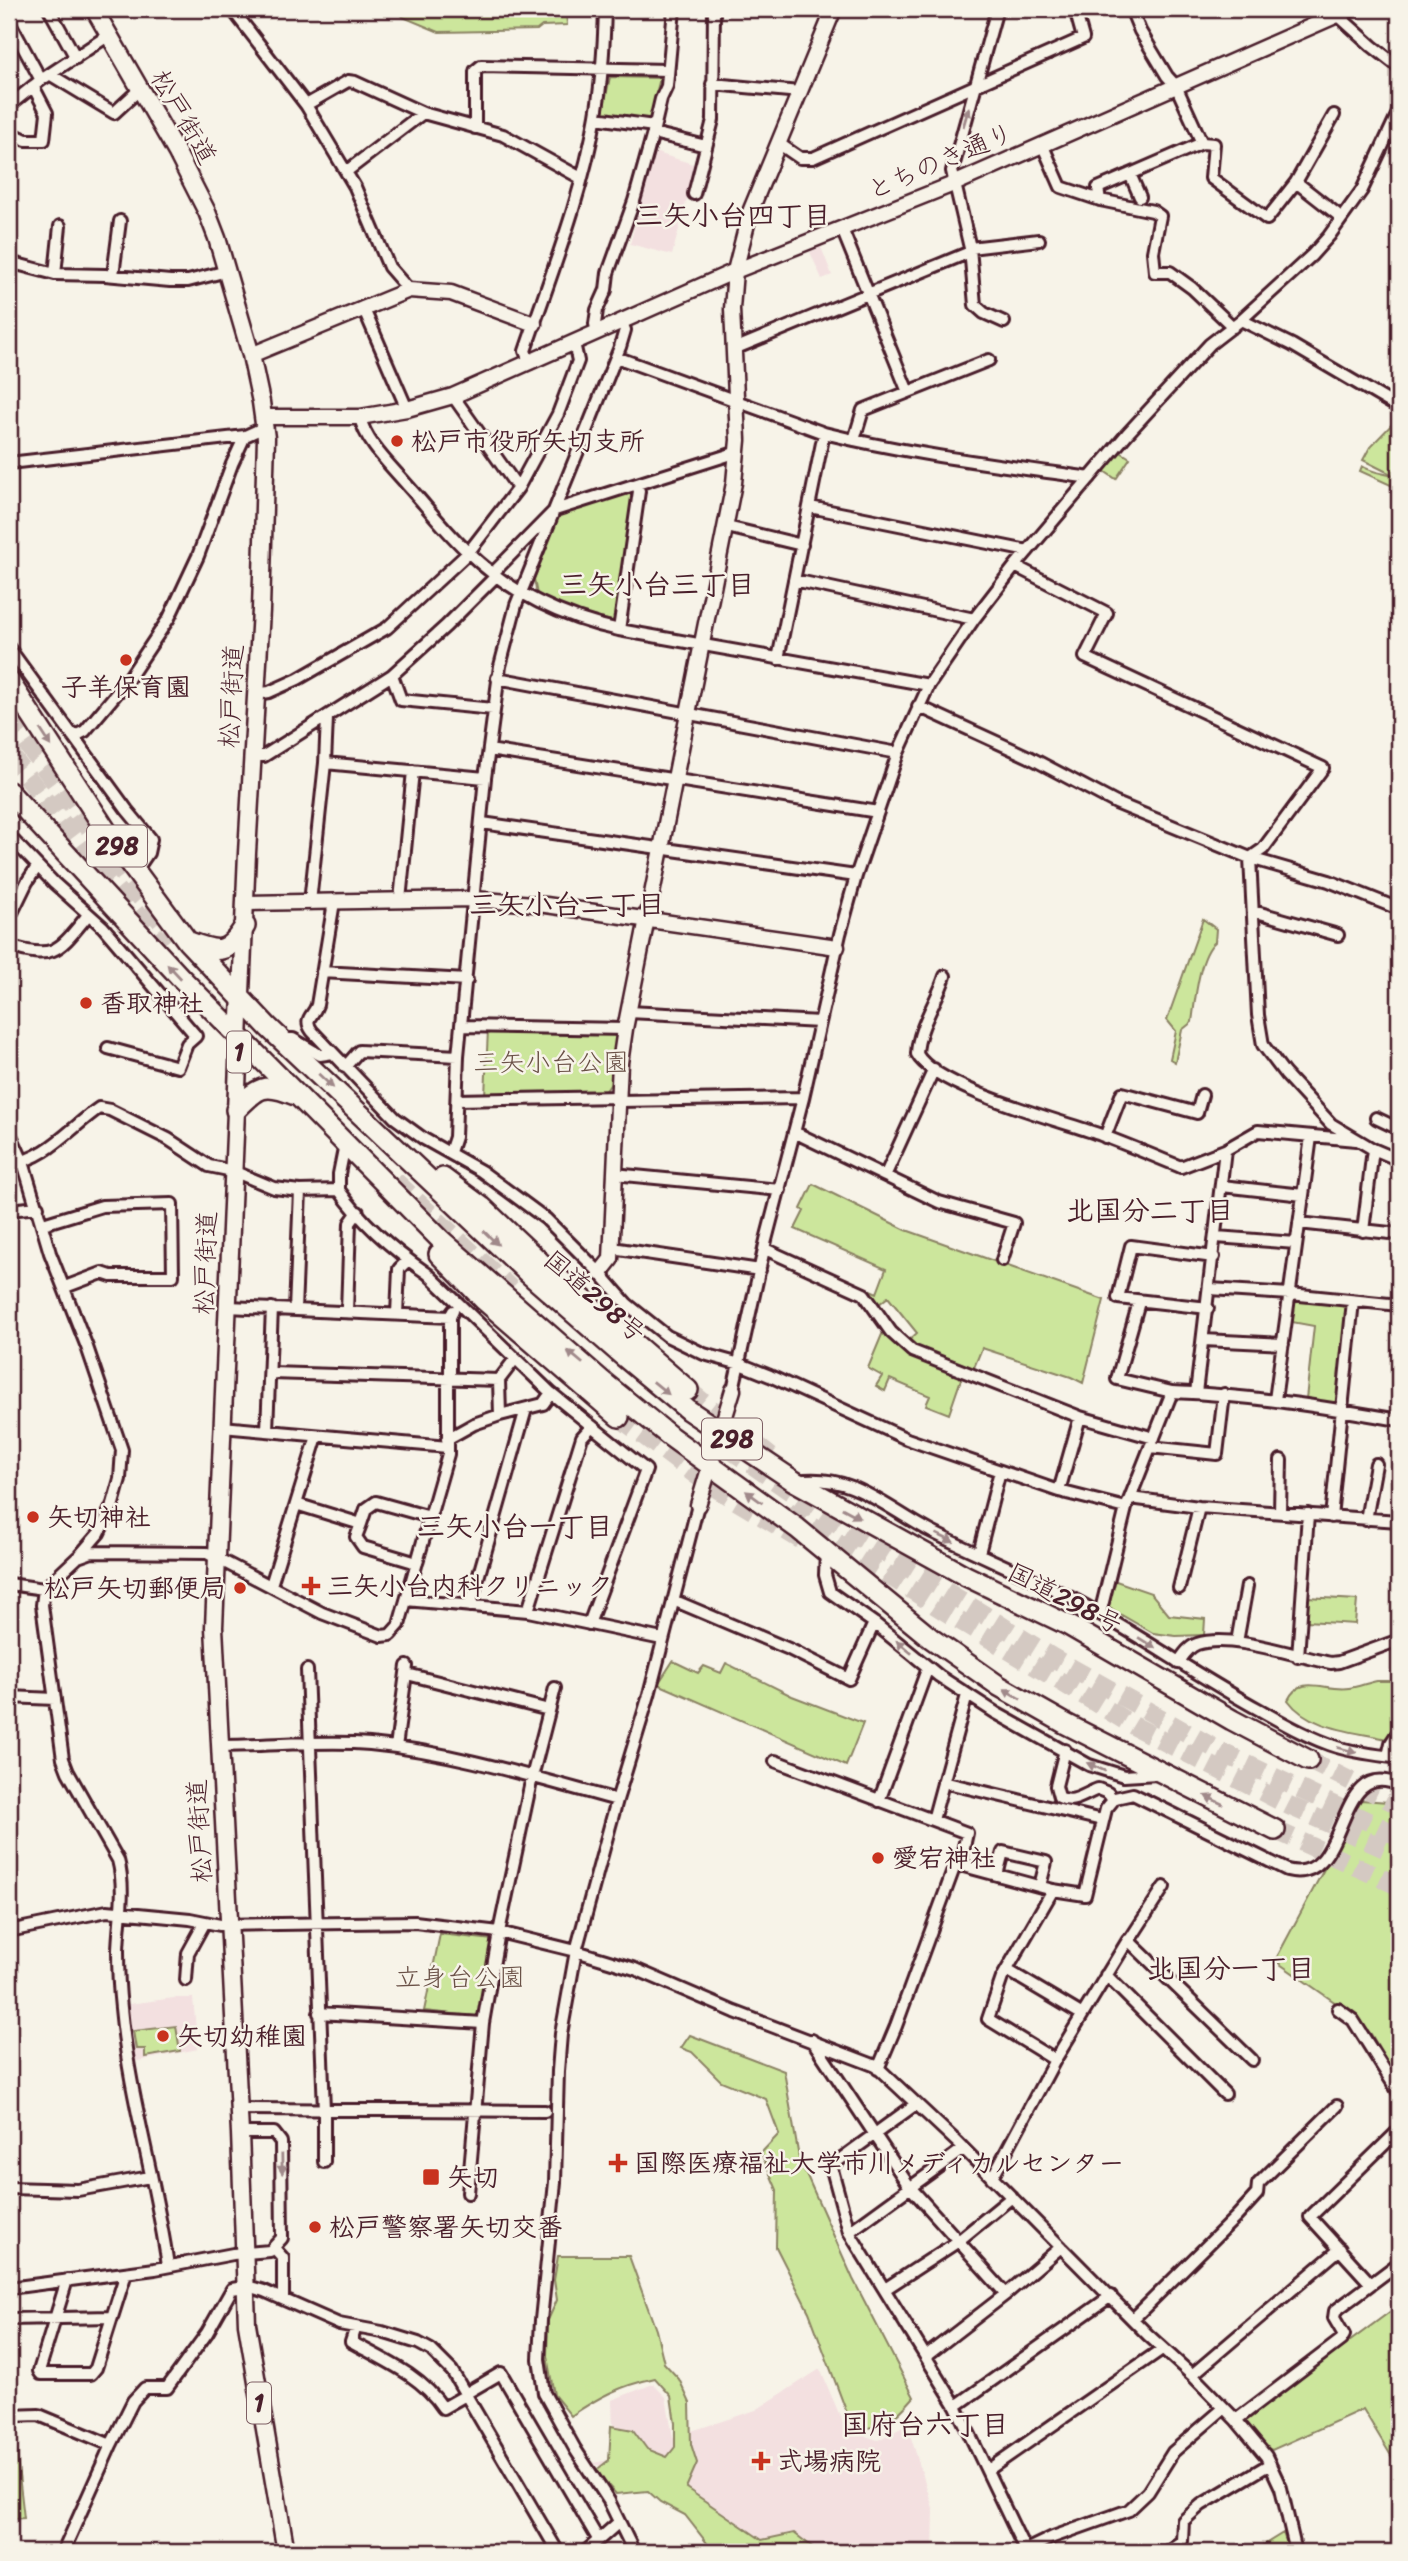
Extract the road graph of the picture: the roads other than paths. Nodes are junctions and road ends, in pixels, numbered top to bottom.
1 (50, 9) edge
2 (94, 9) edge
3 (232, 9) edge
4 (605, 9) edge
5 (674, 9) edge
6 (714, 9) edge
7 (834, 9) edge
8 (996, 9) edge
9 (1075, 9) edge
10 (1131, 9) edge
11 (1340, 11) edge
12 (9, 21) edge
13 (109, 35) junction
14 (76, 58) junction
15 (1399, 67) edge
16 (603, 68) junction
17 (668, 70) junction
18 (42, 80) junction
19 (712, 84) junction
20 (1176, 86) junction
21 (140, 89) junction
22 (974, 89) junction
23 (800, 92) junction
24 (9, 100) edge
25 (306, 105) junction
26 (1399, 111) edge
27 (423, 113) junction
28 (1334, 115) dead end
29 (596, 118) junction
30 (475, 128) junction
31 (653, 130) junction
32 (9, 132) edge
33 (778, 143) junction
34 (1202, 143) junction
35 (1042, 144) junction
36 (706, 146) junction
37 (347, 171) junction
38 (1129, 174) junction
39 (581, 178) junction
40 (1296, 182) junction
41 (956, 183) junction
42 (694, 194) dead end
43 (1140, 197) dead end
44 (1100, 200) junction
45 (1342, 218) junction
46 (120, 221) dead end
47 (61, 226) dead end
48 (842, 229) junction
49 (1039, 240) dead end
50 (970, 250) junction
51 (9, 262) edge
52 (227, 271) junction
53 (735, 271) junction
54 (55, 274) junction
55 (113, 275) junction
56 (409, 290) junction
57 (867, 294) junction
58 (363, 307) junction
59 (621, 321) junction
60 (1004, 321) dead end
61 (1237, 323) junction
62 (534, 324) junction
63 (597, 332) junction
64 (575, 343) junction
65 (734, 349) junction
66 (251, 355) junction
67 (616, 357) junction
68 (989, 360) dead end
69 (530, 363) junction
70 (908, 392) junction
71 (453, 396) junction
72 (738, 401) junction
73 (1399, 405) edge
74 (407, 409) junction
75 (359, 417) junction
76 (265, 422) junction
77 (824, 433) junction
78 (244, 436) junction
79 (854, 440) junction
80 (738, 452) junction
81 (9, 463) edge
82 (1090, 478) junction
83 (637, 485) junction
84 (518, 488) junction
85 (810, 508) junction
86 (555, 510) junction
87 (727, 527) junction
88 (802, 545) junction
89 (1028, 551) junction
90 (468, 553) junction
91 (1015, 566) junction
92 (494, 574) junction
93 (794, 580) junction
94 (521, 593) junction
95 (974, 619) junction
96 (619, 630) junction
97 (703, 645) junction
98 (9, 648) edge
99 (778, 659) junction
100 (393, 675) junction
101 (497, 678) junction
102 (9, 681) edge
103 (929, 685) junction
104 (256, 694) junction
105 (918, 706) junction
106 (493, 709) junction
107 (688, 714) junction
108 (327, 718) junction
109 (72, 735) junction
110 (489, 750) junction
111 (898, 753) junction
112 (253, 756) junction
113 (325, 763) junction
114 (413, 771) junction
115 (485, 779) junction
116 (674, 780) junction
117 (9, 792) edge
118 (878, 812) junction
119 (482, 823) junction
120 (9, 836) edge
121 (662, 849) junction
122 (1250, 858) junction
123 (37, 867) junction
124 (135, 872) junction
125 (856, 876) junction
126 (474, 899) junction
127 (400, 900) junction
128 (310, 902) junction
129 (334, 902) junction
130 (246, 903) junction
131 (1399, 909) edge
132 (1253, 911) junction
133 (88, 915) junction
134 (9, 919) edge
135 (648, 920) junction
136 (245, 926) junction
137 (103, 927) junction
138 (138, 932) junction
139 (1338, 935) dead end
140 (188, 942) junction
141 (9, 946) edge
142 (837, 947) junction
143 (322, 972) junction
144 (945, 976) dead end
145 (467, 980) junction
146 (242, 999) junction
147 (629, 1012) junction
148 (820, 1022) junction
149 (462, 1026) junction
150 (625, 1029) junction
151 (239, 1037) junction
152 (282, 1040) junction
153 (108, 1048) dead end
154 (333, 1053) junction
155 (458, 1056) junction
156 (345, 1067) junction
157 (934, 1069) junction
158 (296, 1095) junction
159 (1202, 1095) dead end
160 (803, 1098) junction
161 (619, 1099) junction
162 (457, 1100) junction
163 (236, 1110) junction
164 (1376, 1118) dead end
165 (377, 1129) junction
166 (1399, 1129) edge
167 (9, 1131) edge
168 (794, 1132) junction
169 (1105, 1137) junction
170 (1311, 1137) junction
171 (1356, 1140) junction
172 (345, 1144) junction
173 (1373, 1149) junction
174 (1225, 1150) junction
175 (450, 1152) junction
176 (1399, 1160) edge
177 (23, 1162) junction
178 (9, 1164) edge
179 (233, 1171) junction
180 (614, 1174) junction
181 (885, 1176) junction
182 (380, 1178) junction
183 (1222, 1186) junction
184 (339, 1190) junction
185 (780, 1190) junction
186 (300, 1191) junction
187 (1303, 1195) junction
188 (38, 1207) junction
189 (9, 1210) edge
190 (358, 1212) junction
191 (1299, 1223) junction
192 (43, 1224) junction
193 (1363, 1231) junction
194 (1399, 1234) edge
195 (1216, 1237) junction
196 (1296, 1243) junction
197 (612, 1248) junction
198 (765, 1249) junction
199 (1214, 1257) junction
200 (408, 1260) junction
201 (1002, 1260) dead end
202 (760, 1270) junction
203 (600, 1273) junction
204 (65, 1287) junction
205 (1210, 1289) junction
206 (1290, 1294) junction
207 (1353, 1301) junction
208 (1139, 1302) junction
209 (460, 1304) junction
210 (1399, 1306) edge
211 (228, 1307) junction
212 (272, 1308) junction
213 (1208, 1308) junction
214 (295, 1310) junction
215 (347, 1312) junction
216 (397, 1314) junction
217 (450, 1317) junction
218 (1204, 1340) junction
219 (1283, 1344) junction
220 (515, 1359) junction
221 (740, 1364) junction
222 (271, 1373) junction
223 (449, 1380) junction
224 (499, 1380) junction
225 (688, 1390) tunnel mouth
226 (733, 1390) joint
227 (1172, 1392) junction
228 (551, 1393) junction
229 (1196, 1393) junction
230 (1224, 1394) junction
231 (1275, 1401) junction
232 (526, 1409) junction
233 (1341, 1410) junction
234 (500, 1415) junction
235 (620, 1417) tunnel mouth
236 (1080, 1417) junction
237 (1399, 1420) edge
238 (592, 1426) junction
239 (222, 1427) junction
240 (267, 1430) junction
241 (719, 1431) junction
242 (317, 1436) junction
243 (447, 1443) junction
244 (1152, 1443) junction
245 (1281, 1461) dead end
246 (1376, 1464) dead end
247 (709, 1465) junction
248 (1000, 1471) junction
249 (794, 1481) junction
250 (1059, 1491) junction
251 (1128, 1503) junction
252 (296, 1504) junction
253 (698, 1505) joint
254 (1199, 1507) junction
255 (1280, 1512) junction
256 (1308, 1514) junction
257 (430, 1517) junction
258 (1331, 1517) junction
259 (1366, 1520) junction
260 (1399, 1521) edge
261 (361, 1524) junction
262 (826, 1551) junction
263 (979, 1553) junction
264 (78, 1557) junction
265 (216, 1557) junction
266 (417, 1563) junction
267 (9, 1584) edge
268 (271, 1585) junction
269 (1247, 1586) dead end
270 (1179, 1588) dead end
271 (44, 1589) junction
272 (406, 1600) junction
273 (673, 1600) junction
274 (470, 1606) junction
275 (528, 1611) junction
276 (1100, 1614) junction
277 (874, 1623) junction
278 (589, 1624) junction
279 (662, 1639) junction
280 (1399, 1640) edge
281 (1237, 1642) junction
282 (1298, 1657) junction
283 (1178, 1663) junction
284 (928, 1667) junction
285 (307, 1670) dead end
286 (555, 1688) dead end
287 (967, 1695) junction
288 (9, 1697) edge
289 (55, 1699) junction
290 (549, 1710) junction
291 (1399, 1731) edge
292 (309, 1742) junction
293 (219, 1746) junction
294 (396, 1747) junction
295 (1065, 1750) junction
296 (1393, 1757) edge
297 (1308, 1760) tunnel mouth
298 (775, 1761) dead end
299 (1163, 1773) junction
300 (532, 1777) junction
301 (943, 1782) junction
302 (1399, 1785) edge
303 (617, 1800) junction
304 (1113, 1800) junction
305 (879, 1801) junction
306 (933, 1820) junction
307 (1102, 1820) junction
308 (1275, 1830) tunnel mouth
309 (960, 1866) junction
310 (997, 1875) junction
311 (1041, 1886) junction
312 (1164, 1887) dead end
313 (1053, 1890) junction
314 (121, 1912) junction
315 (205, 1922) junction
316 (316, 1924) junction
317 (229, 1926) junction
318 (9, 1931) edge
319 (499, 1932) junction
320 (1129, 1941) junction
321 (576, 1951) junction
322 (1007, 1970) junction
323 (1106, 1975) junction
324 (186, 1980) dead end
325 (1338, 2009) dead end
326 (319, 2013) junction
327 (1081, 2014) junction
328 (483, 2023) junction
329 (812, 2040) junction
330 (1055, 2060) junction
331 (1252, 2060) dead end
332 (878, 2069) junction
333 (1399, 2093) edge
334 (1224, 2094) dead end
335 (916, 2104) junction
336 (1337, 2106) dead end
337 (238, 2109) junction
338 (324, 2110) junction
339 (475, 2111) junction
340 (545, 2111) dead end
341 (1399, 2130) edge
342 (240, 2133) junction
343 (875, 2135) junction
344 (963, 2149) junction
345 (324, 2162) dead end
346 (150, 2177) junction
347 (992, 2178) junction
348 (909, 2186) junction
349 (9, 2188) edge
350 (468, 2193) dead end
351 (1012, 2197) junction
352 (849, 2232) junction
353 (957, 2242) junction
354 (1061, 2246) junction
355 (274, 2248) junction
356 (1340, 2249) junction
357 (243, 2252) junction
358 (1399, 2263) edge
359 (168, 2266) junction
360 (126, 2273) junction
361 (67, 2280) junction
362 (1371, 2284) junction
363 (9, 2288) edge
364 (244, 2288) junction
365 (885, 2289) junction
366 (1006, 2294) junction
367 (1111, 2296) junction
368 (283, 2298) junction
369 (55, 2318) junction
370 (112, 2318) junction
371 (9, 2319) edge
372 (1133, 2319) junction
373 (356, 2327) junction
374 (1162, 2349) junction
375 (926, 2356) junction
376 (1192, 2375) junction
377 (466, 2395) junction
378 (956, 2406) junction
379 (1224, 2408) junction
380 (9, 2416) edge
381 (1236, 2420) junction
382 (111, 2445) junction
383 (1269, 2464) junction
384 (988, 2470) junction
385 (619, 2522) junction
386 (598, 2539) junction
387 (1023, 2551) edge
388 (63, 2552) edge
389 (286, 2552) edge
390 (558, 2552) edge
391 (585, 2552) edge
392 (634, 2552) edge
393 (1166, 2552) edge
394 (1296, 2552) edge

1 - 14 street
2 - 13 main road, 松戸街道 / 1
3 - 25 street
4 - 16 street
5 - 17 street
6 - 19 street
7 - 23 street
8 - 22 street
9 - 22 street
10 - 20 street
11 - 15 street
11 - 20 street, とちのき通り
12 - 18 street
13 - 14 street
13 - 21 main road, 松戸街道 / 1
14 - 18 street
16 - 17 street
16 - 29 street
16 - 30 street
17 - 31 street
18 - 21 street
18 - 24 street
18 - 32 street
19 - 23 street
19 - 36 street
20 - 34 street
20 - 35 street, とちのき通り
21 - 52 main road, 松戸街道 / 1
22 - 33 street
41 -> 22 street
23 - 33 street
25 - 27 street
25 - 37 street
26 - 45 street
27 - 30 street
27 - 37 street
28 - 40 street
29 - 31 street
29 - 39 street
30 - 39 street
31 - 36 street
31 - 63 street
33 - 53 street
34 - 38 street
34 - 40 street
35 - 41 street, とちのき通り
35 - 44 street
36 - 42 street
37 - 56 street
38 - 43 street
38 - 44 street
39 - 62 street
40 - 45 street
41 - 48 street, とちのき通り
41 - 50 street
44 - 61 street
45 - 61 street
46 - 55 street
47 - 54 street
48 - 53 street, とちのき通り
48 - 57 street
49 - 50 street
50 - 57 street
50 - 60 street
51 - 54 street
52 - 55 street
52 - 66 main road, 松戸街道 / 1
53 - 59 street, とちのき通り
53 - 65 street
54 - 55 street
56 - 58 street
56 - 62 street
57 - 65 street
57 - 70 street
58 - 66 street
58 - 74 street
59 - 63 street, とちのき通り
59 - 67 street
61 - 73 street
61 - 82 street
62 - 69 street
63 - 64 street, とちのき通り
64 - 69 street, とちのき通り
64 - 84 street
65 - 72 street
66 - 76 main road, 松戸街道 / 1
67 - 72 street
67 - 86 street
68 - 70 street
69 - 71 street, とちのき通り
70 - 79 street
71 - 74 street, とちのき通り
71 - 84 street
72 - 77 street
72 - 80 street
74 - 75 street, とちのき通り
75 - 76 street, とちのき通り
75 - 90 street
76 - 78 street
76 - 104 main road, 松戸街道 / 1
77 - 79 street
77 - 85 street
78 - 81 street
78 - 109 street
79 - 82 street
80 - 83 street
80 - 87 street
82 - 89 street
83 - 86 street
83 - 96 street
84 - 90 street
85 - 88 street
85 - 89 street
86 - 92 street
86 - 94 street
87 - 88 street
87 - 97 street
88 - 93 street
89 - 91 street
90 - 92 street
90 - 104 street
91 - 95 street
91 - 122 street
92 - 94 street
92 - 100 street
93 - 95 street
93 - 99 street
94 - 96 street
94 - 101 street
95 - 103 street
96 - 97 street
97 - 99 street
97 - 107 street
98 - 109 street
99 - 103 street
100 - 106 street
100 - 108 street
101 - 106 street
101 - 107 street
102 -> 124 highway, 国道298号 / 298
103 - 105 street
104 - 112 main road, 松戸街道 / 1
105 - 111 street
105 - 122 street
106 - 110 street
107 - 111 street
107 - 116 street
108 - 112 street
108 - 113 street
109 - 124 street
110 - 115 street
110 - 116 street
111 - 118 street
112 - 130 main road, 松戸街道 / 1
113 - 114 street
113 - 128 street
114 - 115 street
114 - 127 street
115 - 119 street
116 - 118 street
116 - 121 street
117 - 138 highway, 298
118 - 125 street
119 - 121 street
119 - 126 street
120 - 123 street
121 - 125 street
121 - 135 street
122 - 131 street
122 - 132 street
123 - 133 street
123 - 134 street
124 - 140 highway, 国道298号 / 298
125 - 142 street
126 - 127 street
126 - 135 street
126 - 145 street
127 - 129 street
128 - 129 street
128 - 130 street
129 - 143 street
130 - 136 main road, 松戸街道 / 1
132 - 139 street
132 - 171 street
133 - 137 street
133 - 141 street
135 - 142 street
135 - 147 street
136 - 140 highway
136 - 146 main road, 松戸街道 / 1
137 - 138 street
137 - 153 street
151 -> 138 highway, 298
140 - 146 highway, 国道298号 / 298
142 - 148 street
143 - 145 street
143 - 154 street
144 - 157 street
145 - 149 street
146 - 151 main road, 松戸街道 / 1
146 - 152 highway, 国道298号 / 298
147 - 148 street
147 - 150 street
148 - 160 street
149 - 150 street
149 - 155 street
150 - 161 street
151 - 158 highway, 298
151 - 163 main road, 松戸街道 / 1
152 - 154 street
152 -> 165 highway, 国道298号 / 298
154 - 156 street
155 - 156 street
155 - 162 street
156 - 175 street
157 - 169 street
157 - 181 street
158 - 163 highway
158 - 172 highway, 298
159 - 169 street
160 - 161 street
160 - 168 street
161 - 162 street
161 - 180 street
162 - 175 street
163 - 179 main road, 松戸街道 / 1
164 - 166 street
165 - 225 highway
165 -> 241 highway, 国道298号 / 298
167 - 177 street
168 - 181 street
168 - 185 street
169 - 174 street
170 - 171 street
170 - 174 street
170 - 187 street
171 - 173 street
172 - 182 highway, 298
172 - 184 street
173 - 176 street
173 - 193 street
174 - 183 street
175 - 203 street
177 - 178 street
177 - 179 street
177 - 188 street
179 - 186 street
179 - 211 main road, 松戸街道 / 1
180 - 185 street
180 - 197 street
181 - 201 street
182 - 235 highway
247 -> 182 highway, 298
183 - 187 street
183 - 195 street
184 - 186 street
184 - 190 street
185 - 198 street
186 - 214 street
187 - 191 street
188 - 189 street
188 - 192 street
190 - 200 street
190 - 215 street
191 - 193 street
191 - 196 street
192 - 204 street
192 - 204 street
193 - 194 street
195 - 196 street
195 - 199 street
196 - 206 street
197 - 202 street
197 - 203 street
198 - 202 street
198 - 236 street
199 - 205 street
199 - 208 street
200 - 209 street
200 - 216 street
202 - 221 street
203 - 221 street
204 - 264 street
205 - 206 street
205 - 213 street
206 - 207 street
206 - 219 street
207 - 210 street
207 - 233 street
208 - 213 street
208 - 227 street
209 - 217 street
209 - 220 street
211 - 212 street
211 - 239 main road, 松戸街道 / 1
212 - 214 street
212 - 222 street
213 - 218 street
214 - 215 street
215 - 216 street
216 - 217 street
217 - 223 street
218 - 219 street
218 - 229 street
219 - 231 street
220 - 224 street
220 - 228 street
221 - 226 street
221 - 248 street
222 - 223 street
222 - 240 street
223 - 224 street
223 - 243 street
224 - 234 street
226 - 241 street
227 - 229 street
227 - 244 street
228 - 232 street
228 - 238 street
229 - 230 street
230 - 231 street
230 - 244 street
231 - 233 street
232 - 234 street
232 - 274 street
233 - 237 street
233 - 258 street
234 - 243 street
236 - 244 street
236 - 250 street
238 - 275 street
238 - 278 street
239 - 240 street
239 - 265 main road, 松戸街道 / 1
240 - 242 street
241 - 247 street
241 - 249 highway, 国道298号 / 298
242 - 243 street
242 - 252 street
243 - 257 street
244 - 251 street
245 - 255 street
246 - 259 street
247 - 253 street
262 -> 247 highway, 298
248 - 250 street
248 - 263 street
249 -> 263 street
249 -> 297 highway, 国道298号 / 298
250 - 251 street
251 - 254 street
251 - 276 street
252 - 261 street
252 - 268 street
253 - 273 street
254 - 255 street
254 - 270 street
255 - 256 street
256 - 258 street
256 - 282 street
257 - 261 street
257 - 266 street
258 - 259 street
259 - 260 street
261 - 266 street
262 - 277 street
299 -> 262 highway, 298
263 - 276 street
264 - 265 street
264 - 271 street
265 - 268 street
265 - 293 main road, 松戸街道 / 1
266 - 272 street
267 - 271 street
268 - 272 street
269 - 281 street
271 - 289 street
272 - 274 street
273 - 277 street
273 - 279 street
274 - 275 street
275 - 278 street
276 -> 283 street
284 -> 277 street
278 - 279 street
279 - 303 street
280 - 282 street
281 - 282 street
281 - 283 street
283 -> 296 street
284 - 287 street
284 - 305 street
285 - 292 street
286 - 290 street
287 - 295 street
287 - 301 street
288 - 289 street
289 - 314 street
290 - 294 street
290 - 300 street
291 - 296 street
292 - 293 street
292 - 294 street
292 - 316 street
293 - 317 main road, 松戸街道 / 1
294 - 300 street
299 -> 295 street
295 - 304 street
298 - 305 street
308 -> 299 highway, 298
300 - 303 street
300 - 319 street
301 - 306 street
301 - 307 street
302 - 304 street
303 - 321 street
304 - 307 street
305 - 306 street
306 - 309 street
307 - 313 street
309 - 310 street
309 - 332 street
310 - 311 street
310 - 311 street
311 - 313 street
312 - 320 street
313 - 322 street
314 - 315 street
314 - 318 street
314 - 346 street
315 - 317 street
315 - 324 street
316 - 317 street
316 - 319 street
316 - 326 street
317 - 337 main road, 松戸街道 / 1
319 - 321 street
319 - 328 street
320 - 323 street
320 - 331 street
321 - 329 street
321 - 385 street
322 - 327 street
322 - 330 street
323 - 327 street
323 - 334 street
325 - 333 street
326 - 328 street
326 - 338 street
327 - 330 street
328 - 339 street
329 - 332 street
329 - 343 street
330 - 347 street
332 - 335 street
335 - 343 street
335 - 344 street
336 - 372 street
337 - 338 street
337 - 342 main road, 松戸街道 / 1
338 - 339 street
338 - 345 street
339 - 340 street
339 - 350 street
341 - 356 street
342 -> 355 street
342 - 357 main road, 松戸街道 / 1
343 - 348 street
343 - 352 street
344 - 347 street
344 - 348 street
346 - 349 street
346 - 359 street
347 - 351 street
348 - 352 street
348 - 353 street
351 - 353 street
351 - 354 street
352 - 365 street
353 - 365 street
353 - 366 street
354 - 366 street
354 - 367 street
355 - 357 street
355 - 368 street
356 - 362 street
356 - 376 street
357 - 359 street
357 - 364 main road, 松戸街道 / 1
358 - 362 street
359 - 360 street
360 - 361 street
360 - 370 street
361 - 363 street
361 - 369 street
362 - 381 street
364 - 368 street
364 - 382 street
364 - 389 main road, 松戸街道 / 1
365 - 375 street
366 - 375 street
367 - 372 street
367 - 378 street
368 - 373 street
369 - 370 street
369 - 370 street
369 - 371 street
372 - 374 street
373 - 377 street
373 - 377 street
374 - 376 street
374 - 384 street
375 - 378 street
376 - 379 street
377 - 386 street
377 - 390 street
378 - 384 street
379 - 381 street
379 - 387 street
380 - 382 street
381 - 383 street
382 - 388 street
383 - 393 street
383 - 394 street
384 - 387 street
385 - 386 street
385 - 392 street
386 - 391 street

